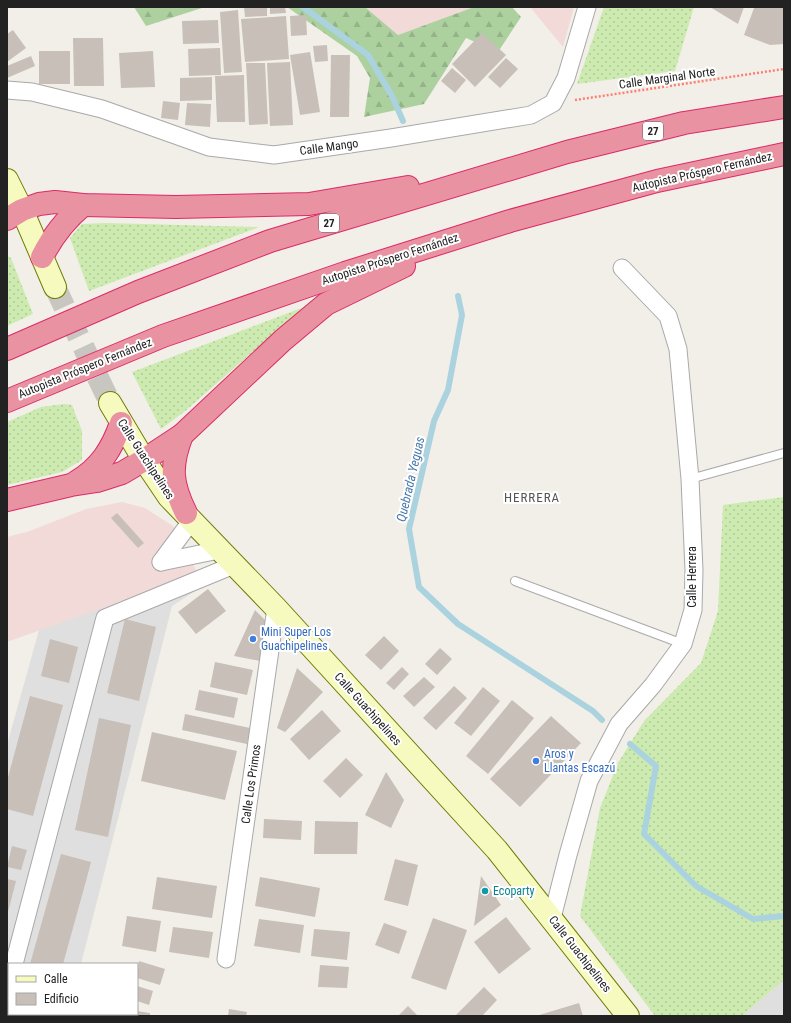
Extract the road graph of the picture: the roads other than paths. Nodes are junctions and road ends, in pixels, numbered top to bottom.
1 (587, 7) edge
2 (7, 90) edge
3 (784, 107) edge
4 (784, 154) edge
5 (523, 165) junction
6 (7, 180) edge
7 (83, 205) junction
8 (15, 214) edge
9 (510, 220) junction
10 (42, 257) junction
11 (622, 268) dead end
12 (55, 287) tunnel mouth
13 (7, 349) edge
14 (7, 401) edge
15 (110, 403) tunnel mouth
16 (121, 423) junction
17 (182, 435) junction
18 (784, 453) edge
19 (144, 460) junction
20 (690, 479) junction
21 (71, 485) junction
22 (7, 500) edge
23 (189, 516) junction
24 (219, 550) junction
25 (234, 565) junction
26 (515, 581) dead end
27 (276, 608) junction
28 (683, 644) junction
29 (552, 918) junction
30 (226, 959) dead end
31 (14, 963) edge
32 (628, 1016) edge

1 - 2 street, Calle Mango
3 - 5 highway, 27
4 - 9 highway, Autopista Próspero Fernández
5 - 7 highway
5 - 13 highway, 27
6 - 8 street
7 - 8 highway
7 - 10 highway
8 - 10 street
9 - 14 highway, Autopista Próspero Fernández
9 - 17 highway
10 - 12 street
11 - 20 street, Calle Herrera
15 - 16 street, Calle Guachipelines
16 - 19 street, Calle Guachipelines
16 - 21 highway
17 - 19 highway
17 - 23 highway
18 - 20 lane
19 - 21 highway
19 - 23 street, Calle Guachipelines
20 - 28 street, Calle Herrera
21 - 22 highway
23 - 24 street, Calle Guachipelines
23 - 24 street
24 - 25 street, Calle Guachipelines
25 - 27 street, Calle Guachipelines
25 - 31 street
26 - 28 lane
27 - 29 street, Calle Guachipelines
27 - 30 street, Calle Los Primos
28 - 29 street, Calle Herrera
29 - 32 street, Calle Guachipelines

